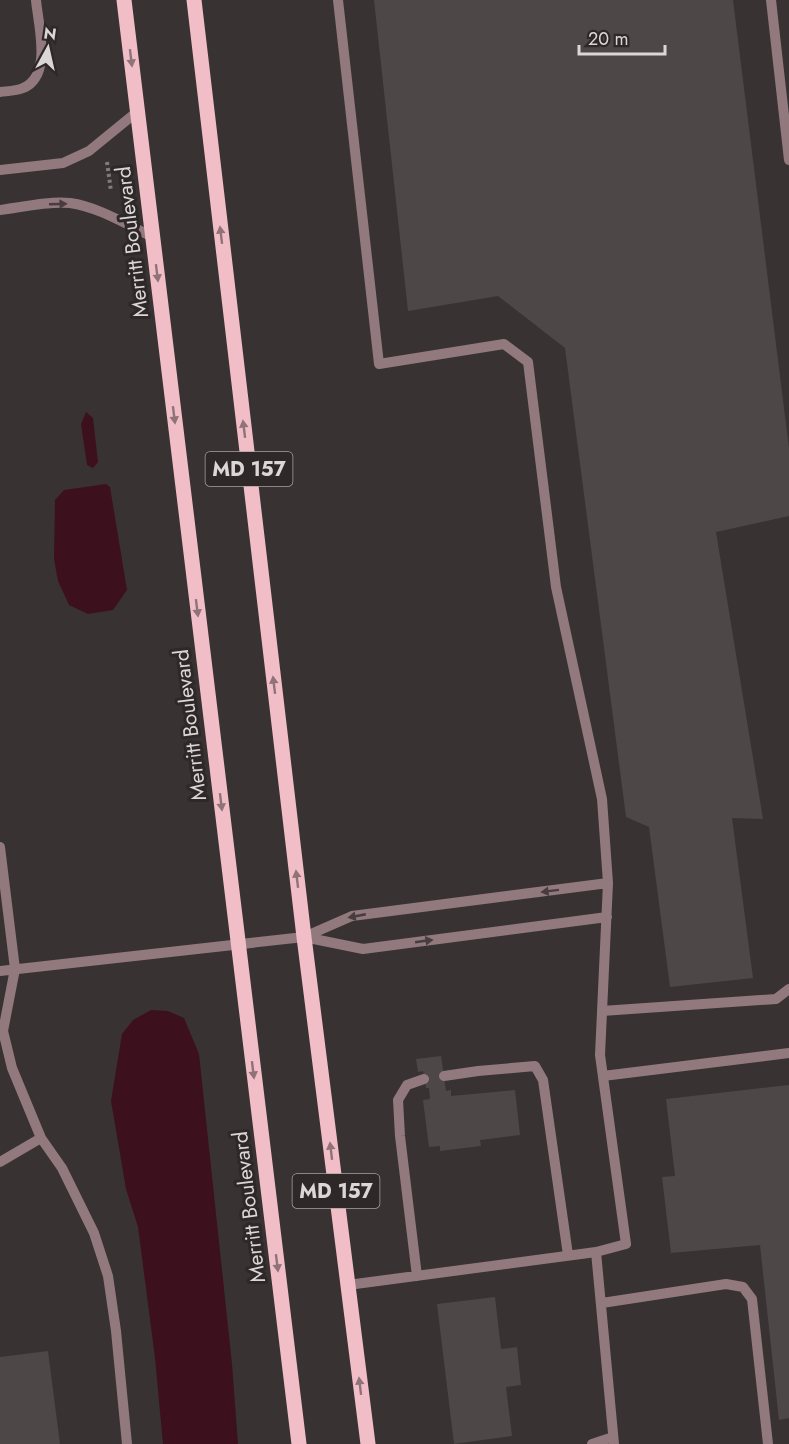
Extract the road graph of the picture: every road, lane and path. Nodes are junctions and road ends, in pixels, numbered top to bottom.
1 (36, 0) edge
2 (124, 0) edge
3 (194, 0) edge
4 (338, 0) edge
5 (771, 0) edge
6 (0, 92) edge
7 (138, 111) junction
8 (107, 158) dead end
9 (789, 160) edge
10 (0, 170) edge
11 (111, 191) dead end
12 (0, 210) edge
13 (153, 237) junction
14 (0, 847) edge
15 (608, 883) junction
16 (607, 917) junction
17 (304, 937) junction
18 (238, 943) junction
19 (15, 969) junction
20 (0, 971) edge
21 (789, 989) edge
22 (602, 1011) junction
23 (789, 1053) edge
24 (444, 1076) dead end
25 (603, 1077) junction
26 (424, 1079) dead end
27 (41, 1138) junction
28 (0, 1162) edge
29 (596, 1252) junction
30 (568, 1256) junction
31 (417, 1276) junction
32 (348, 1285) junction
33 (602, 1304) junction
34 (614, 1441) edge
35 (127, 1444) edge
36 (299, 1444) edge
37 (368, 1444) edge
38 (592, 1444) edge
39 (768, 1444) edge

1 - 6 lane
2 -> 7 main road, Merritt Boulevard / MD 157
17 -> 3 main road, MD 157
4 - 15 lane
5 - 9 lane
7 - 10 lane
7 - 13 main road, Merritt Boulevard / MD 157
8 - 11 path
12 -> 13 lane
13 -> 18 main road, Merritt Boulevard / MD 157
14 - 19 lane
15 - 16 lane
15 -> 17 lane
17 -> 16 lane
16 - 22 lane
17 - 18 lane
32 -> 17 main road, MD 157
18 - 19 lane
18 -> 36 main road, Merritt Boulevard / MD 157
19 - 20 lane
19 - 27 lane
21 - 22 lane
22 - 25 lane
23 - 25 lane
24 - 30 lane
25 - 29 lane
26 - 31 lane
27 - 28 lane
27 - 35 lane
29 - 30 lane
29 - 33 lane
30 - 31 lane
31 - 32 lane
37 -> 32 main road, MD 157
33 - 34 lane
33 - 39 lane
34 - 38 lane

